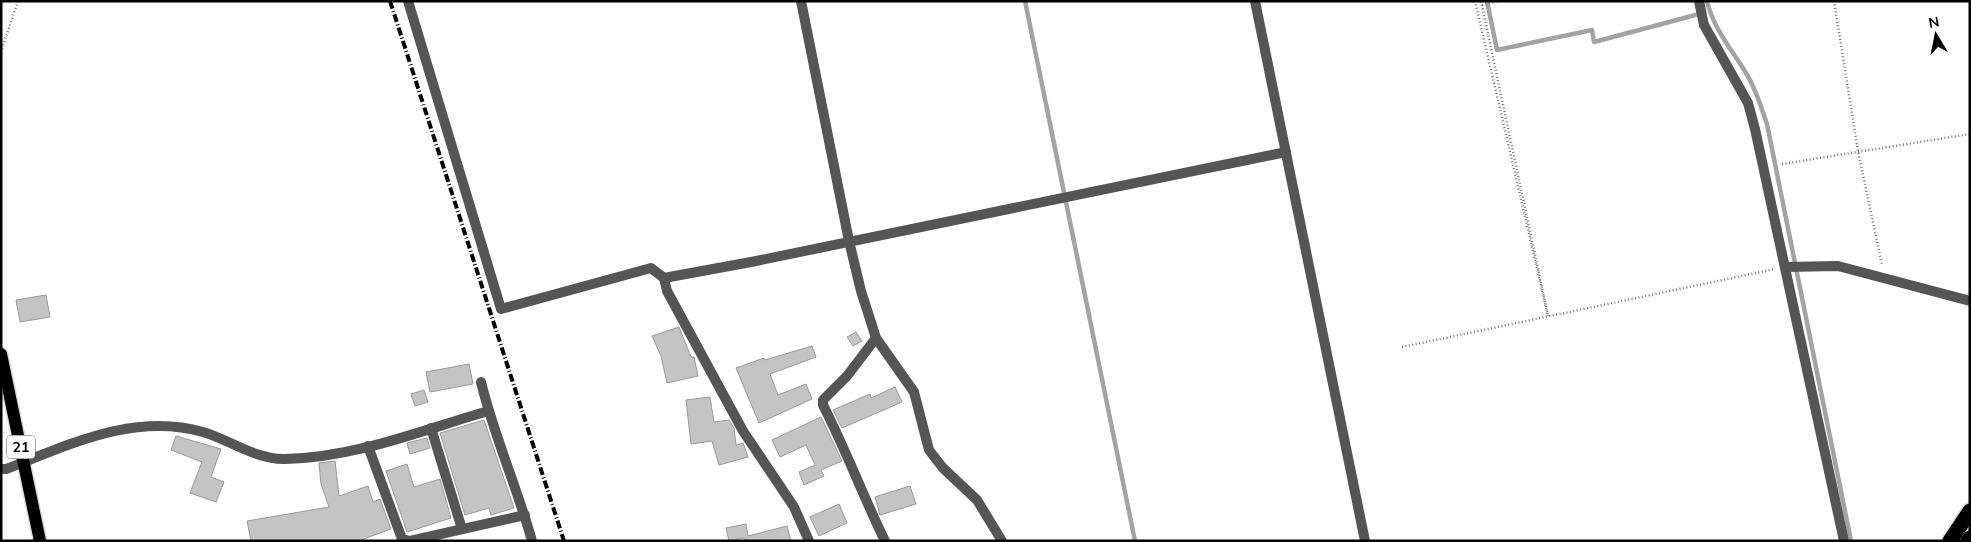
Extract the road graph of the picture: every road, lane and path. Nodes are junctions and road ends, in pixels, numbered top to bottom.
1 (18, 1) edge
2 (408, 1) edge
3 (801, 1) edge
4 (1255, 1) edge
5 (1475, 1) edge
6 (1499, 1) edge
7 (1699, 1) edge
8 (1834, 1) edge
9 (1481, 3) edge
10 (1, 52) edge
11 (1970, 134) edge
12 (1858, 151) junction
13 (1286, 152) junction
14 (1782, 164) dead end
15 (849, 241) junction
16 (1785, 267) junction
17 (664, 278) junction
18 (1885, 279) junction
19 (1970, 301) edge
20 (1548, 316) junction
21 (876, 338) junction
22 (1402, 347) dead end
23 (1, 354) edge
24 (481, 382) dead end
25 (488, 411) junction
26 (430, 428) junction
27 (368, 446) junction
28 (24, 462) junction
29 (1, 469) edge
30 (1970, 511) edge
31 (525, 515) junction
32 (462, 529) junction
33 (40, 541) edge
34 (532, 541) edge
35 (809, 541) edge
36 (885, 541) edge
37 (1002, 541) edge
38 (1365, 541) edge
39 (1844, 541) edge
40 (1950, 541) edge

1 - 10 path
2 - 17 street
3 - 15 street
4 - 13 street
5 - 20 path
6 - 9 path
7 - 16 street
8 - 12 path
9 - 20 path
11 - 12 path
12 - 14 path
12 - 18 path
13 - 15 street
13 - 38 street
15 - 17 street
15 - 21 street
16 - 18 street
16 - 20 path
16 - 39 street
17 - 35 street
18 - 19 street
20 - 22 path
21 - 36 street
21 - 37 street
23 - 28 main road, 21
24 - 25 street
25 - 26 street
25 - 31 street
26 - 27 street
26 - 32 street
27 - 28 street
27 - 32 street
28 - 29 street
28 - 33 main road, 21
30 - 40 highway
31 - 32 street
31 - 34 street

